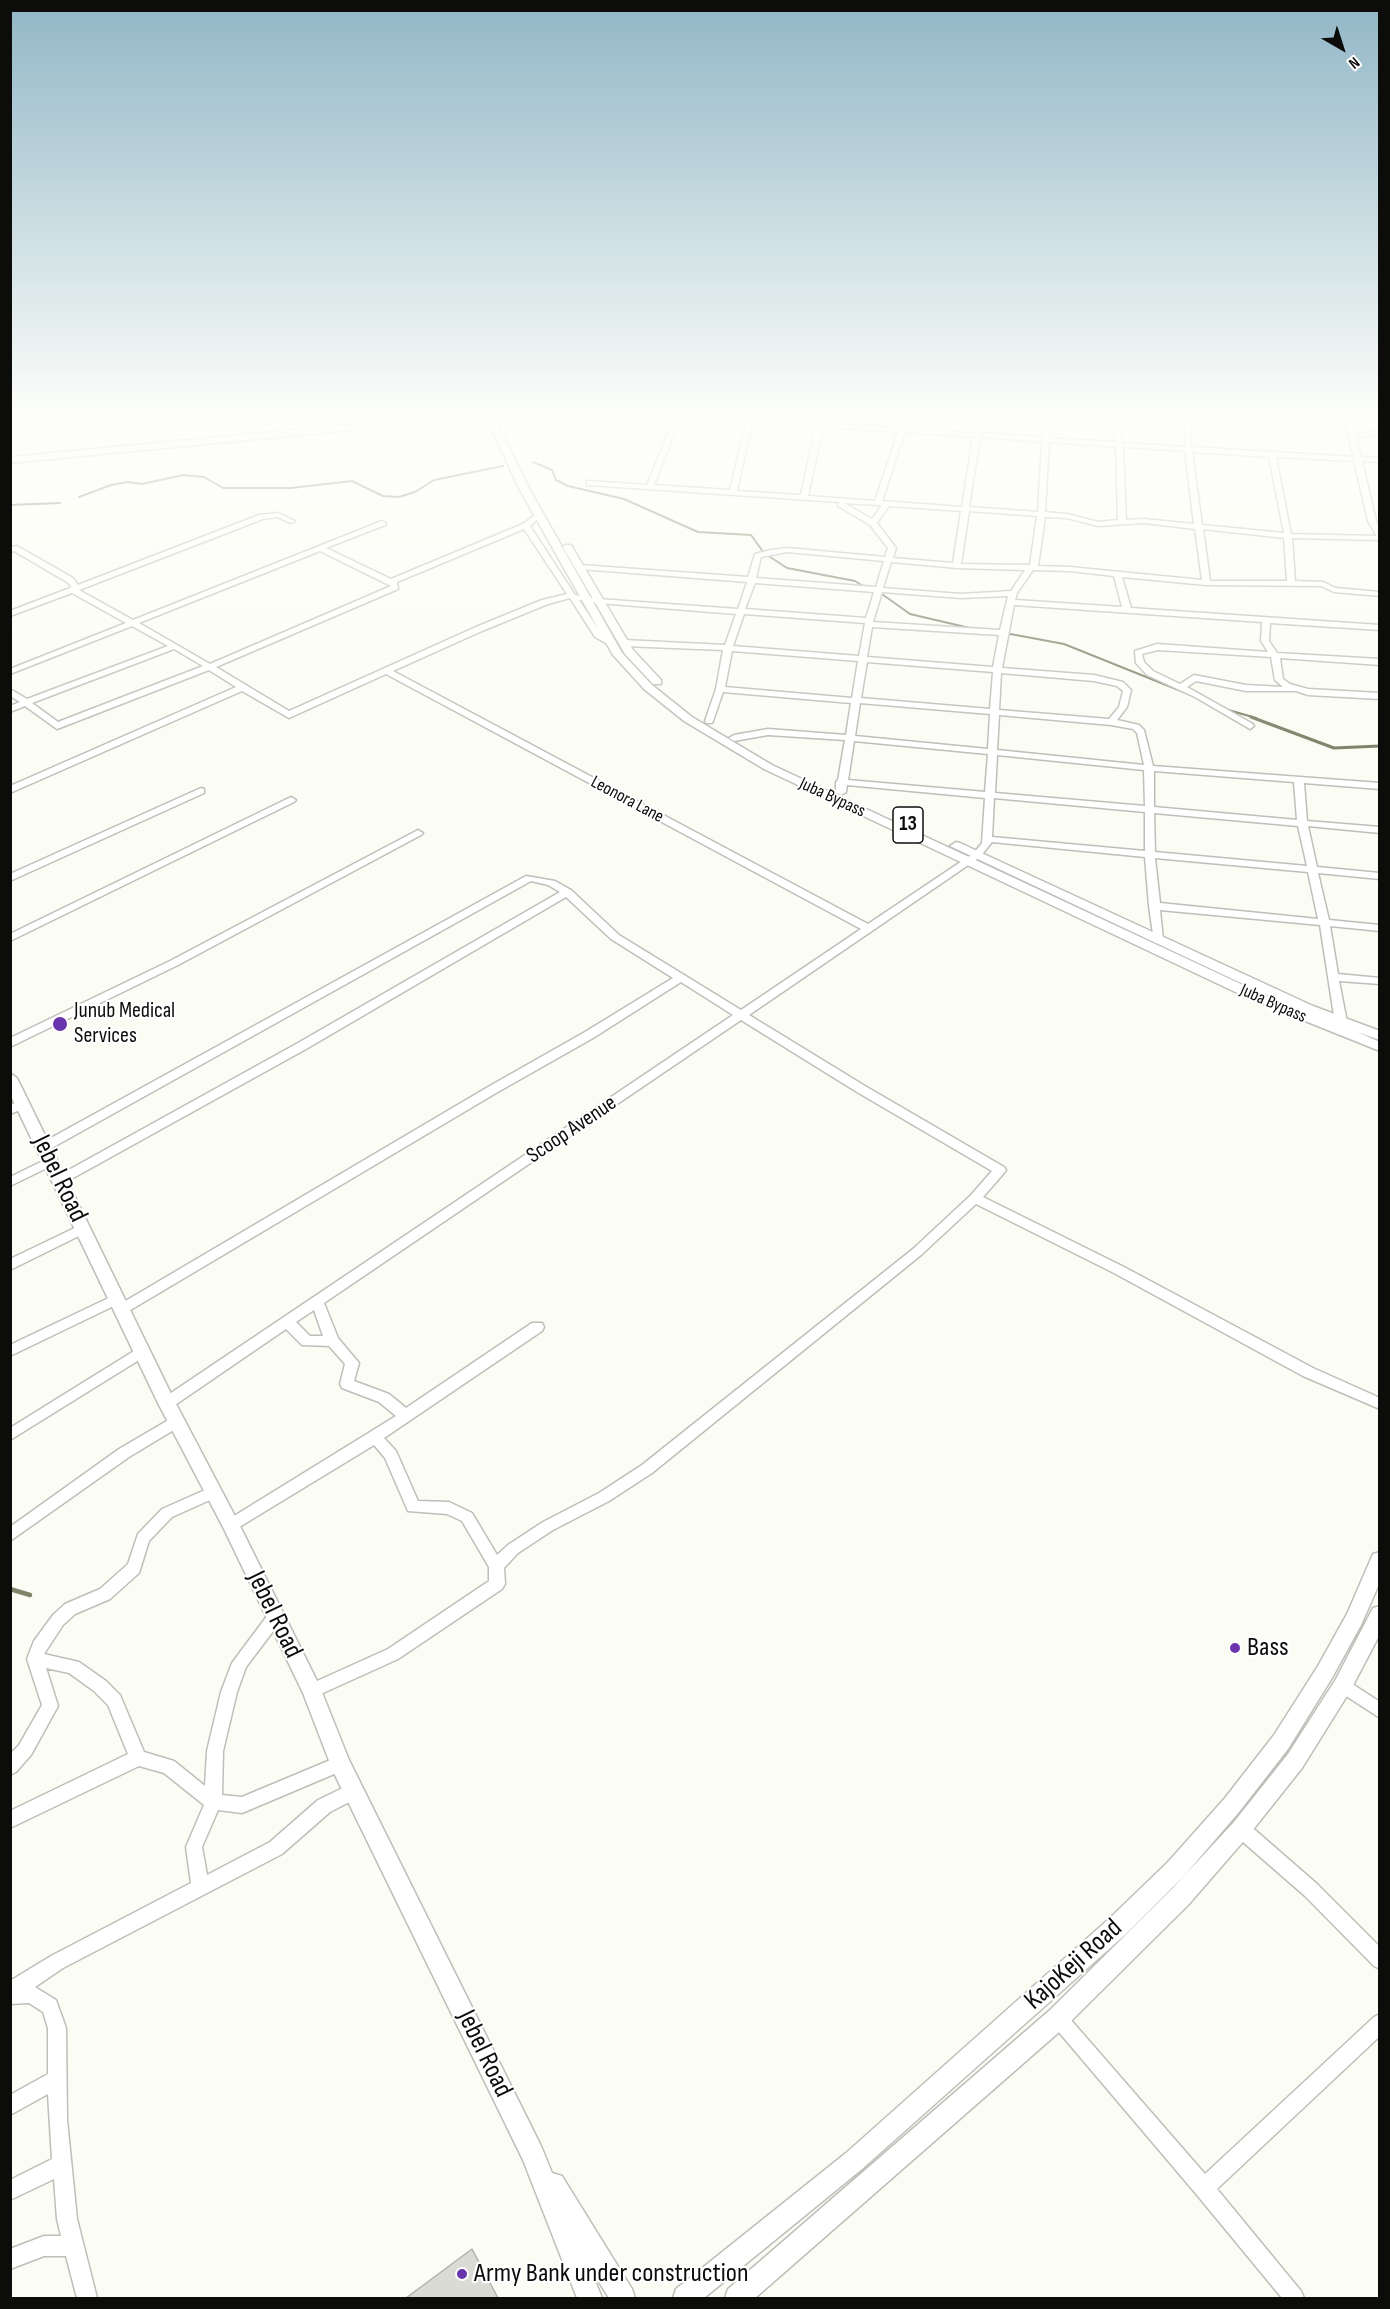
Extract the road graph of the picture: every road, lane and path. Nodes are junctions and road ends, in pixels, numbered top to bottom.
1 (239, 526) edge
2 (375, 526) edge
3 (525, 526) joint
4 (546, 526) edge
5 (556, 526) edge
6 (875, 526) edge
7 (963, 526) edge
8 (1039, 526) edge
9 (1197, 526) joint
10 (1286, 526) edge
11 (1288, 536) junction
12 (1380, 536) edge
13 (320, 548) junction
14 (10, 550) edge
15 (888, 560) junction
16 (957, 566) junction
17 (580, 567) junction
18 (1032, 567) junction
19 (1118, 575) junction
20 (752, 579) junction
21 (391, 582) junction
22 (1291, 582) junction
23 (1206, 583) junction
24 (878, 589) junction
25 (73, 590) junction
26 (1380, 594) edge
27 (570, 596) junction
28 (1012, 598) junction
29 (592, 600) junction
30 (1127, 610) junction
31 (741, 612) junction
32 (10, 614) edge
33 (1266, 620) junction
34 (869, 622) junction
35 (132, 624) junction
36 (1380, 628) edge
37 (1003, 633) junction
38 (611, 643) junction
39 (624, 643) junction
40 (175, 646) junction
41 (728, 648) junction
42 (1275, 656) junction
43 (862, 660) junction
44 (1380, 662) edge
45 (209, 667) junction
46 (386, 671) junction
47 (10, 672) edge
48 (998, 672) junction
49 (1181, 687) junction
50 (241, 688) junction
51 (720, 689) junction
52 (1296, 690) junction
53 (10, 691) edge
54 (1380, 696) edge
55 (855, 700) junction
56 (28, 703) junction
57 (10, 710) edge
58 (996, 714) junction
59 (709, 721) junction
60 (1111, 722) junction
61 (1250, 726) dead end
62 (734, 738) junction
63 (848, 738) junction
64 (994, 753) junction
65 (1149, 768) junction
66 (1299, 780) junction
67 (1380, 786) edge
68 (841, 787) junction
69 (10, 790) edge
70 (201, 791) dead end
71 (991, 795) junction
72 (291, 800) dead end
73 (1147, 809) junction
74 (1302, 824) junction
75 (1380, 830) edge
76 (418, 833) dead end
77 (987, 839) junction
78 (1150, 855) junction
79 (971, 858) junction
80 (1312, 870) junction
81 (1380, 876) edge
82 (10, 878) edge
83 (567, 892) junction
84 (1154, 906) junction
85 (1324, 921) junction
86 (868, 928) junction
87 (1380, 928) edge
88 (10, 938) edge
89 (1158, 940) junction
90 (1334, 977) junction
91 (680, 978) junction
92 (1380, 981) edge
93 (740, 1016) junction
94 (1341, 1022) junction
95 (1380, 1036) edge
96 (10, 1043) edge
97 (1380, 1047) edge
98 (10, 1078) edge
99 (16, 1107) edge
100 (47, 1154) junction
101 (60, 1180) junction
102 (10, 1182) edge
103 (975, 1198) junction
104 (83, 1229) junction
105 (10, 1265) edge
106 (317, 1300) junction
107 (120, 1305) junction
108 (286, 1321) junction
109 (537, 1327) dead end
110 (332, 1341) junction
111 (10, 1351) edge
112 (142, 1351) junction
113 (167, 1403) junction
114 (1380, 1404) edge
115 (406, 1416) junction
116 (177, 1421) junction
117 (10, 1435) edge
118 (375, 1437) junction
119 (214, 1492) junction
120 (231, 1525) junction
121 (10, 1535) edge
122 (1380, 1560) edge
123 (496, 1566) junction
124 (1380, 1614) edge
125 (275, 1617) junction
126 (35, 1659) junction
127 (1343, 1685) junction
128 (312, 1691) junction
129 (1380, 1711) edge
130 (138, 1758) junction
131 (339, 1764) junction
132 (10, 1767) edge
133 (353, 1791) junction
134 (213, 1802) junction
135 (10, 1820) edge
136 (1242, 1829) junction
137 (200, 1887) junction
138 (1380, 1960) edge
139 (10, 1994) edge
140 (1058, 2018) junction
141 (1380, 2023) edge
142 (59, 2078) junction
143 (10, 2106) edge
144 (534, 2154) junction
145 (61, 2165) junction
146 (1204, 2188) junction
147 (10, 2191) edge
148 (75, 2246) junction
149 (10, 2259) edge
150 (87, 2298) edge
151 (589, 2298) edge
152 (623, 2298) edge
153 (685, 2298) edge
154 (737, 2298) edge
155 (1294, 2298) edge

1 - 25 street
2 - 13 street
3 - 21 street
3 - 27 street
4 - 29 main road, Juba Bypass
5 - 17 main road, Juba Bypass / 13
6 - 15 street
7 - 16 street
8 - 18 street
9 - 11 street
9 - 23 street
10 - 11 street
11 - 12 street
11 - 22 street
13 - 21 street
13 - 35 street
14 - 25 street
15 - 16 street
15 - 20 street
15 - 24 street
16 - 18 street
17 - 20 street
17 - 29 main road, Juba Bypass / 13
18 - 19 street
18 - 28 street
19 - 23 street
19 - 30 street
20 - 24 street
20 - 31 street
21 - 45 street
22 - 23 street
22 - 26 street
24 - 28 street
24 - 34 street
25 - 32 street
25 - 35 street
27 - 29 street
27 - 38 street
27 - 46 street
28 - 30 street
28 - 37 street
29 - 31 street
29 - 38 main road, Juba Bypass
29 - 39 main road, Juba Bypass / 13
30 - 33 street
31 - 34 street
31 - 41 street
33 - 36 street
33 - 42 street
34 - 37 street
34 - 43 street
35 - 40 street
35 - 47 street
37 - 48 street
38 - 79 main road, Juba Bypass
39 - 41 street
39 - 59 main road, Juba Bypass / 13
40 - 45 street
40 - 56 street
41 - 43 street
41 - 51 street
42 - 44 street
42 - 49 street
42 - 52 street
43 - 48 street
43 - 55 street
45 - 50 street
45 - 56 street
46 - 50 street
46 - 86 street, Leonora Lane
48 - 58 street
48 - 60 street
49 - 52 street
49 - 61 street
50 - 69 street
51 - 55 street
51 - 59 street
52 - 54 street
53 - 56 street
55 - 58 street
55 - 63 street
56 - 57 street
58 - 60 street
58 - 64 street
59 - 62 main road, Juba Bypass / 13
60 - 65 street
62 - 63 street
62 - 68 main road, Juba Bypass / 13
63 - 64 street
63 - 68 street
64 - 65 street
64 - 71 street
65 - 66 street
65 - 73 street
66 - 67 street
66 - 74 street
68 - 71 street
68 - 79 main road, Juba Bypass / 13
70 - 82 street
71 - 73 street
71 - 77 street
72 - 88 street
73 - 74 street
73 - 78 street
74 - 75 street
74 - 80 street
76 - 96 street
77 - 78 street
77 - 79 street
78 - 80 street
78 - 84 street
79 - 86 street, Scoop Avenue
79 - 89 main road, Juba Bypass / 13
79 - 97 main road, Juba Bypass
80 - 81 street
80 - 85 street
83 - 91 street
83 - 100 street
83 - 101 street
84 - 85 street
84 - 89 street
85 - 87 street
85 - 90 street
86 - 93 street, Scoop Avenue
89 - 94 main road, Juba Bypass / 13
90 - 92 street
90 - 94 street
91 - 93 street
91 - 107 street
93 - 103 street
93 - 106 street, Scoop Avenue
94 - 95 main road, Juba Bypass / 13
98 - 99 main road, Jebel Road
99 - 100 main road, Jebel Road
100 - 101 main road, Jebel Road
100 - 102 street
101 - 104 main road, Jebel Road
103 - 114 street
103 - 123 street
104 - 105 street
104 - 107 main road, Jebel Road
106 - 108 street, Scoop Avenue
106 - 110 street
107 - 111 street
107 - 112 main road, Jebel Road
108 - 110 street
108 - 113 street, Scoop Avenue
109 - 115 street
110 - 115 street
112 - 113 main road, Jebel Road
112 - 117 street
113 - 116 main road, Jebel Road
115 - 118 street
116 - 119 main road, Jebel Road
116 - 121 street
118 - 120 street
118 - 123 street
119 - 120 main road, Jebel Road
119 - 126 street
120 - 125 main road, Jebel Road
122 - 153 main road, KajoKeji Road
123 - 128 street
124 - 127 main road, KajoKeji Road
125 - 128 main road, Jebel Road
125 - 134 street
126 - 130 street
126 - 132 street
127 - 129 street
127 - 136 main road, KajoKeji Road
128 - 131 main road, Jebel Road
130 - 134 street
130 - 135 street
131 - 133 main road, Jebel Road
131 - 134 street
133 - 137 street
133 - 144 main road, Jebel Road
134 - 137 street
136 - 138 street
136 - 140 main road, KajoKeji Road
137 - 139 street
139 - 142 street
140 - 146 street
140 - 154 main road, KajoKeji Road
141 - 146 street
142 - 143 street
142 - 145 street
144 - 151 main road, Jebel Road
144 - 152 main road, Jebel Road
145 - 147 street
145 - 148 street
146 - 155 street
148 - 149 street
148 - 150 street

